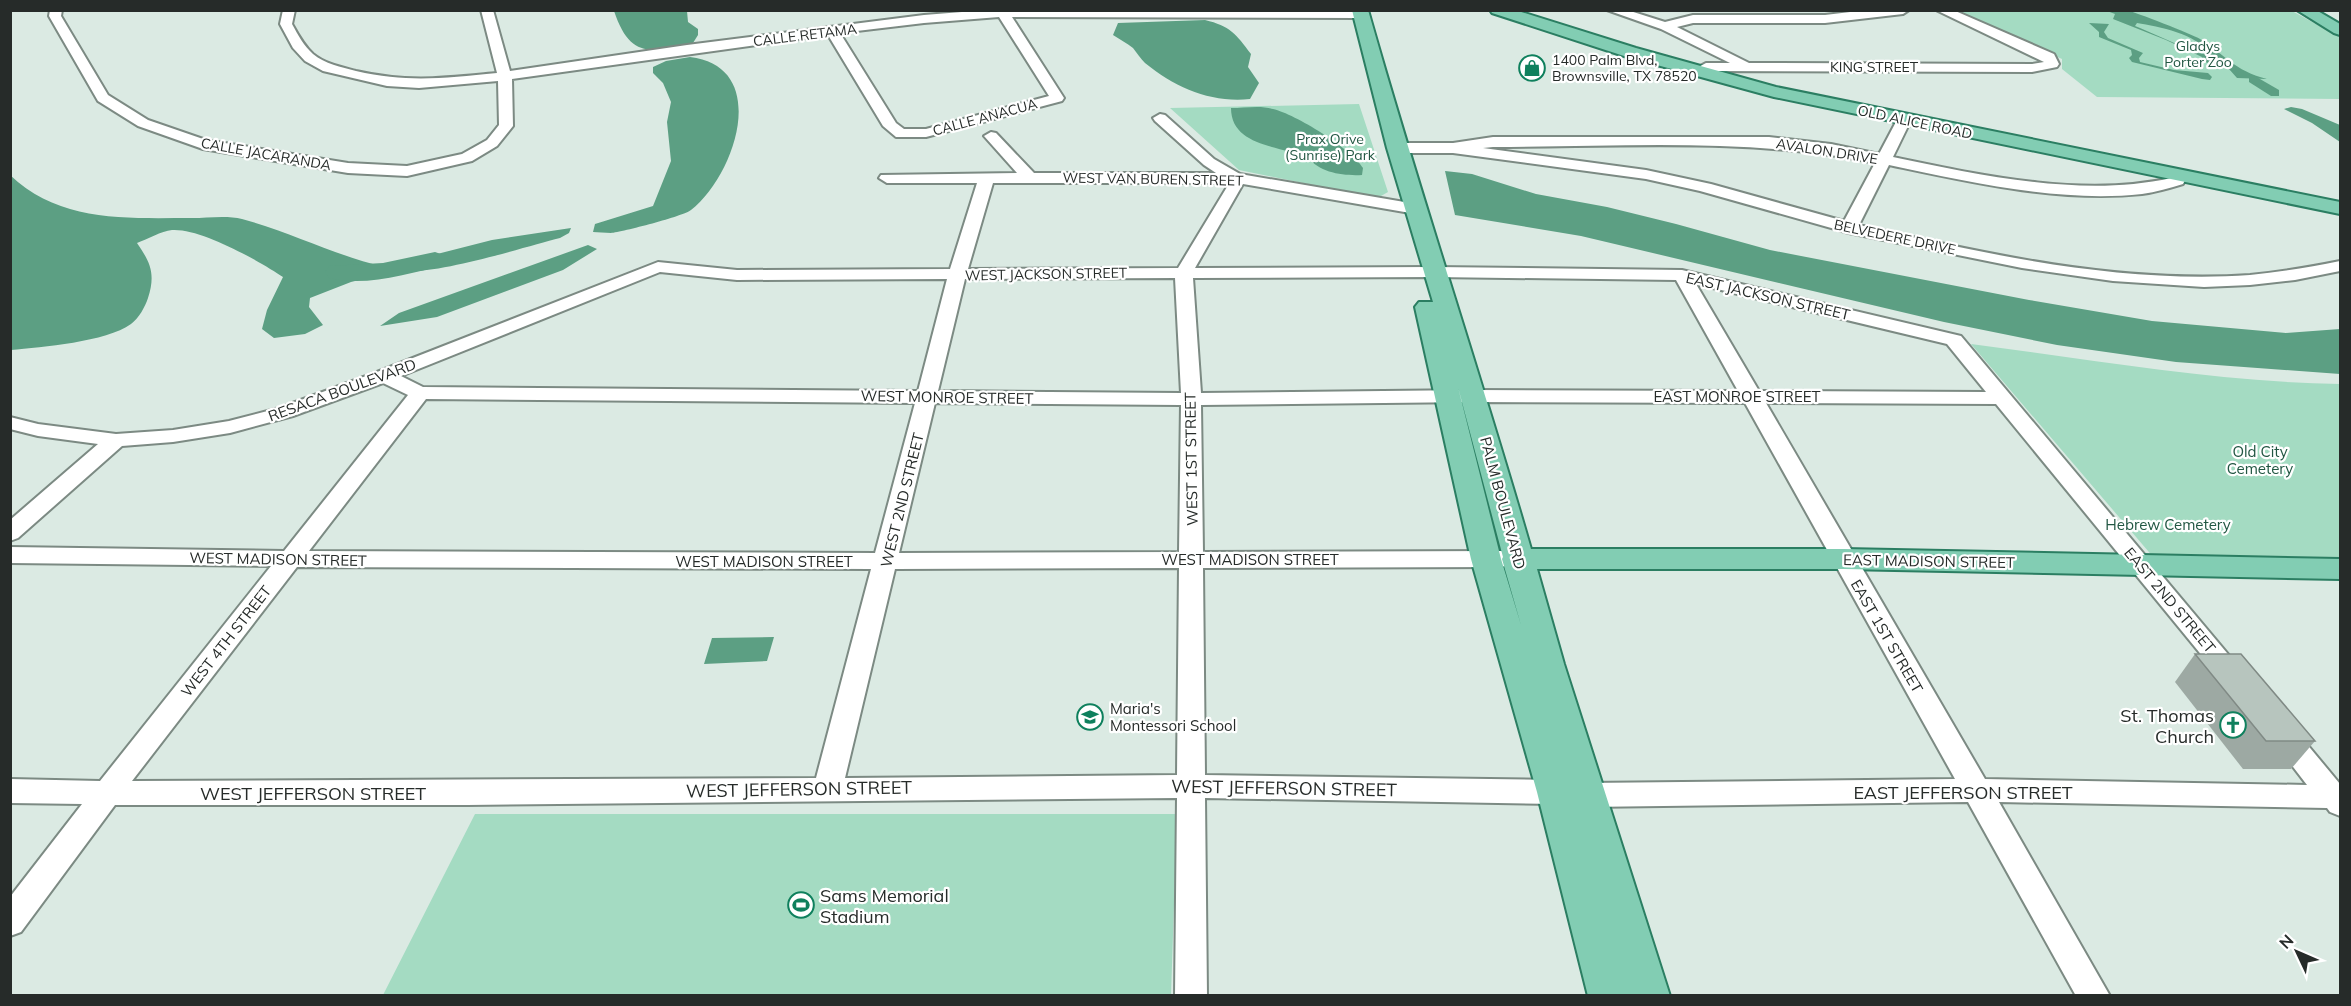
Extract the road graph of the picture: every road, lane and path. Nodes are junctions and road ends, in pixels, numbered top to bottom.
1 (56, 10) edge
2 (289, 10) edge
3 (487, 10) edge
4 (1497, 10) edge
5 (1613, 10) edge
6 (1903, 10) edge
7 (1942, 10) edge
8 (2304, 10) edge
9 (1354, 12) edge
10 (1003, 13) junction
11 (1665, 26) junction
12 (2340, 30) edge
13 (832, 31) junction
14 (1748, 67) junction
15 (1698, 71) junction
16 (505, 76) junction
17 (1160, 118) dead end
18 (1904, 120) junction
19 (991, 136) dead end
20 (1397, 148) junction
21 (1453, 148) junction
22 (1884, 160) junction
23 (987, 177) junction
24 (1029, 177) junction
25 (1235, 177) junction
26 (2179, 177) junction
27 (887, 178) dead end
28 (1405, 207) junction
29 (2340, 208) edge
30 (1849, 228) junction
31 (2340, 266) edge
32 (658, 267) joint
33 (1184, 272) junction
34 (1426, 272) junction
35 (957, 275) junction
36 (1682, 275) junction
37 (1954, 340) joint
38 (384, 376) junction
39 (420, 393) junction
40 (1752, 396) junction
41 (927, 397) junction
42 (1462, 397) junction
43 (2000, 398) junction
44 (1191, 399) junction
45 (10, 423) edge
46 (116, 440) junction
47 (1481, 473) junction
48 (10, 533) edge
49 (10, 555) edge
50 (1191, 558) junction
51 (1486, 559) junction
52 (1517, 559) junction
53 (1844, 559) junction
54 (290, 560) junction
55 (887, 561) junction
56 (2141, 566) junction
57 (2340, 569) edge
58 (2248, 693) edge
59 (2269, 719) edge
60 (1191, 786) junction
61 (828, 788) junction
62 (1976, 790) junction
63 (10, 791) edge
64 (107, 793) junction
65 (1571, 794) junction
66 (2338, 799) edge
67 (10, 922) edge
68 (1191, 996) edge
69 (1609, 996) edge
70 (1648, 996) edge
71 (2094, 996) edge

1 - 16 street, CALLE JACARANDA
2 - 16 street, CALLE RETAMA
3 - 16 street
4 - 15 main road, OLD ALICE ROAD
5 - 11 street
6 - 11 street
7 - 14 street, KING STREET
8 - 12 main road
9 - 10 street, CALLE RETAMA
9 - 20 main road, PALM BOULEVARD
9 - 28 main road, PALM BOULEVARD
10 - 13 street, CALLE RETAMA
10 - 13 street, CALLE ANACUA
11 - 14 street
13 - 16 street, CALLE RETAMA
14 - 15 street, KING STREET
15 - 18 main road, OLD ALICE ROAD
17 - 25 street
18 - 22 street
18 - 26 main road, OLD ALICE ROAD
19 - 24 street
20 - 21 street, AVALON DRIVE
20 - 28 main road, PALM BOULEVARD
21 - 22 street, AVALON DRIVE
21 - 30 street, BELVEDERE DRIVE
22 - 26 street, AVALON DRIVE
22 - 30 street
23 - 24 street, WEST VAN BUREN STREET
23 - 27 street, WEST VAN BUREN STREET
23 - 35 street, WEST 2ND STREET
24 - 25 street, WEST VAN BUREN STREET
25 - 28 street, WEST VAN BUREN STREET
25 - 33 street
26 - 29 main road, OLD ALICE ROAD
28 - 34 main road, PALM BOULEVARD
30 - 31 street, BELVEDERE DRIVE
32 - 35 street, WEST JACKSON STREET
32 - 38 street, RESACA BOULEVARD
33 - 34 street, WEST JACKSON STREET
33 - 35 street, WEST JACKSON STREET
33 - 44 street, WEST 1ST STREET
34 - 36 street, EAST JACKSON STREET
34 - 42 main road, PALM BOULEVARD
35 - 41 street, WEST 2ND STREET
36 - 37 street, EAST JACKSON STREET
36 - 40 street, EAST 1ST STREET
37 - 43 street, EAST 2ND STREET
38 - 39 street
38 - 46 street, RESACA BOULEVARD
39 - 41 street, WEST MONROE STREET
39 - 54 street, WEST 4TH STREET
40 - 42 street, EAST MONROE STREET
40 - 43 street, EAST MONROE STREET
40 - 53 street, EAST 1ST STREET
41 - 44 street, WEST MONROE STREET
41 - 55 street, WEST 2ND STREET
42 - 44 street, WEST MONROE STREET
42 - 47 main road, PALM BOULEVARD
43 - 56 street, EAST 2ND STREET
44 - 50 street, WEST 1ST STREET
45 - 46 street, RESACA BOULEVARD
46 - 48 street
47 - 51 main road, PALM BOULEVARD
47 - 52 main road, PALM BOULEVARD
49 - 54 street, WEST MADISON STREET
50 - 51 street, WEST MADISON STREET
50 - 55 street, WEST MADISON STREET
50 - 60 street, WEST 1ST STREET
51 - 52 street, WEST MADISON STREET
51 - 65 main road, PALM BOULEVARD
52 - 53 main road, EAST MADISON STREET
52 - 65 main road, PALM BOULEVARD
53 - 56 main road, EAST MADISON STREET
53 - 62 street, EAST 1ST STREET
54 - 55 street, WEST MADISON STREET
54 - 64 street, WEST 4TH STREET
55 - 61 street, WEST 2ND STREET
56 - 57 main road, EAST MADISON STREET
56 - 58 street, EAST 2ND STREET
59 - 66 street
60 - 61 street, WEST JEFFERSON STREET
60 - 65 street, WEST JEFFERSON STREET
60 - 68 street, WEST 1ST STREET
61 - 64 street, WEST JEFFERSON STREET
62 - 65 street, EAST JEFFERSON STREET
62 - 66 street, EAST JEFFERSON STREET
62 - 71 street, EAST 1ST STREET
63 - 64 street, WEST JEFFERSON STREET
64 - 67 street, WEST 4TH STREET
65 - 69 main road, PALM BOULEVARD
65 - 70 main road, PALM BOULEVARD

